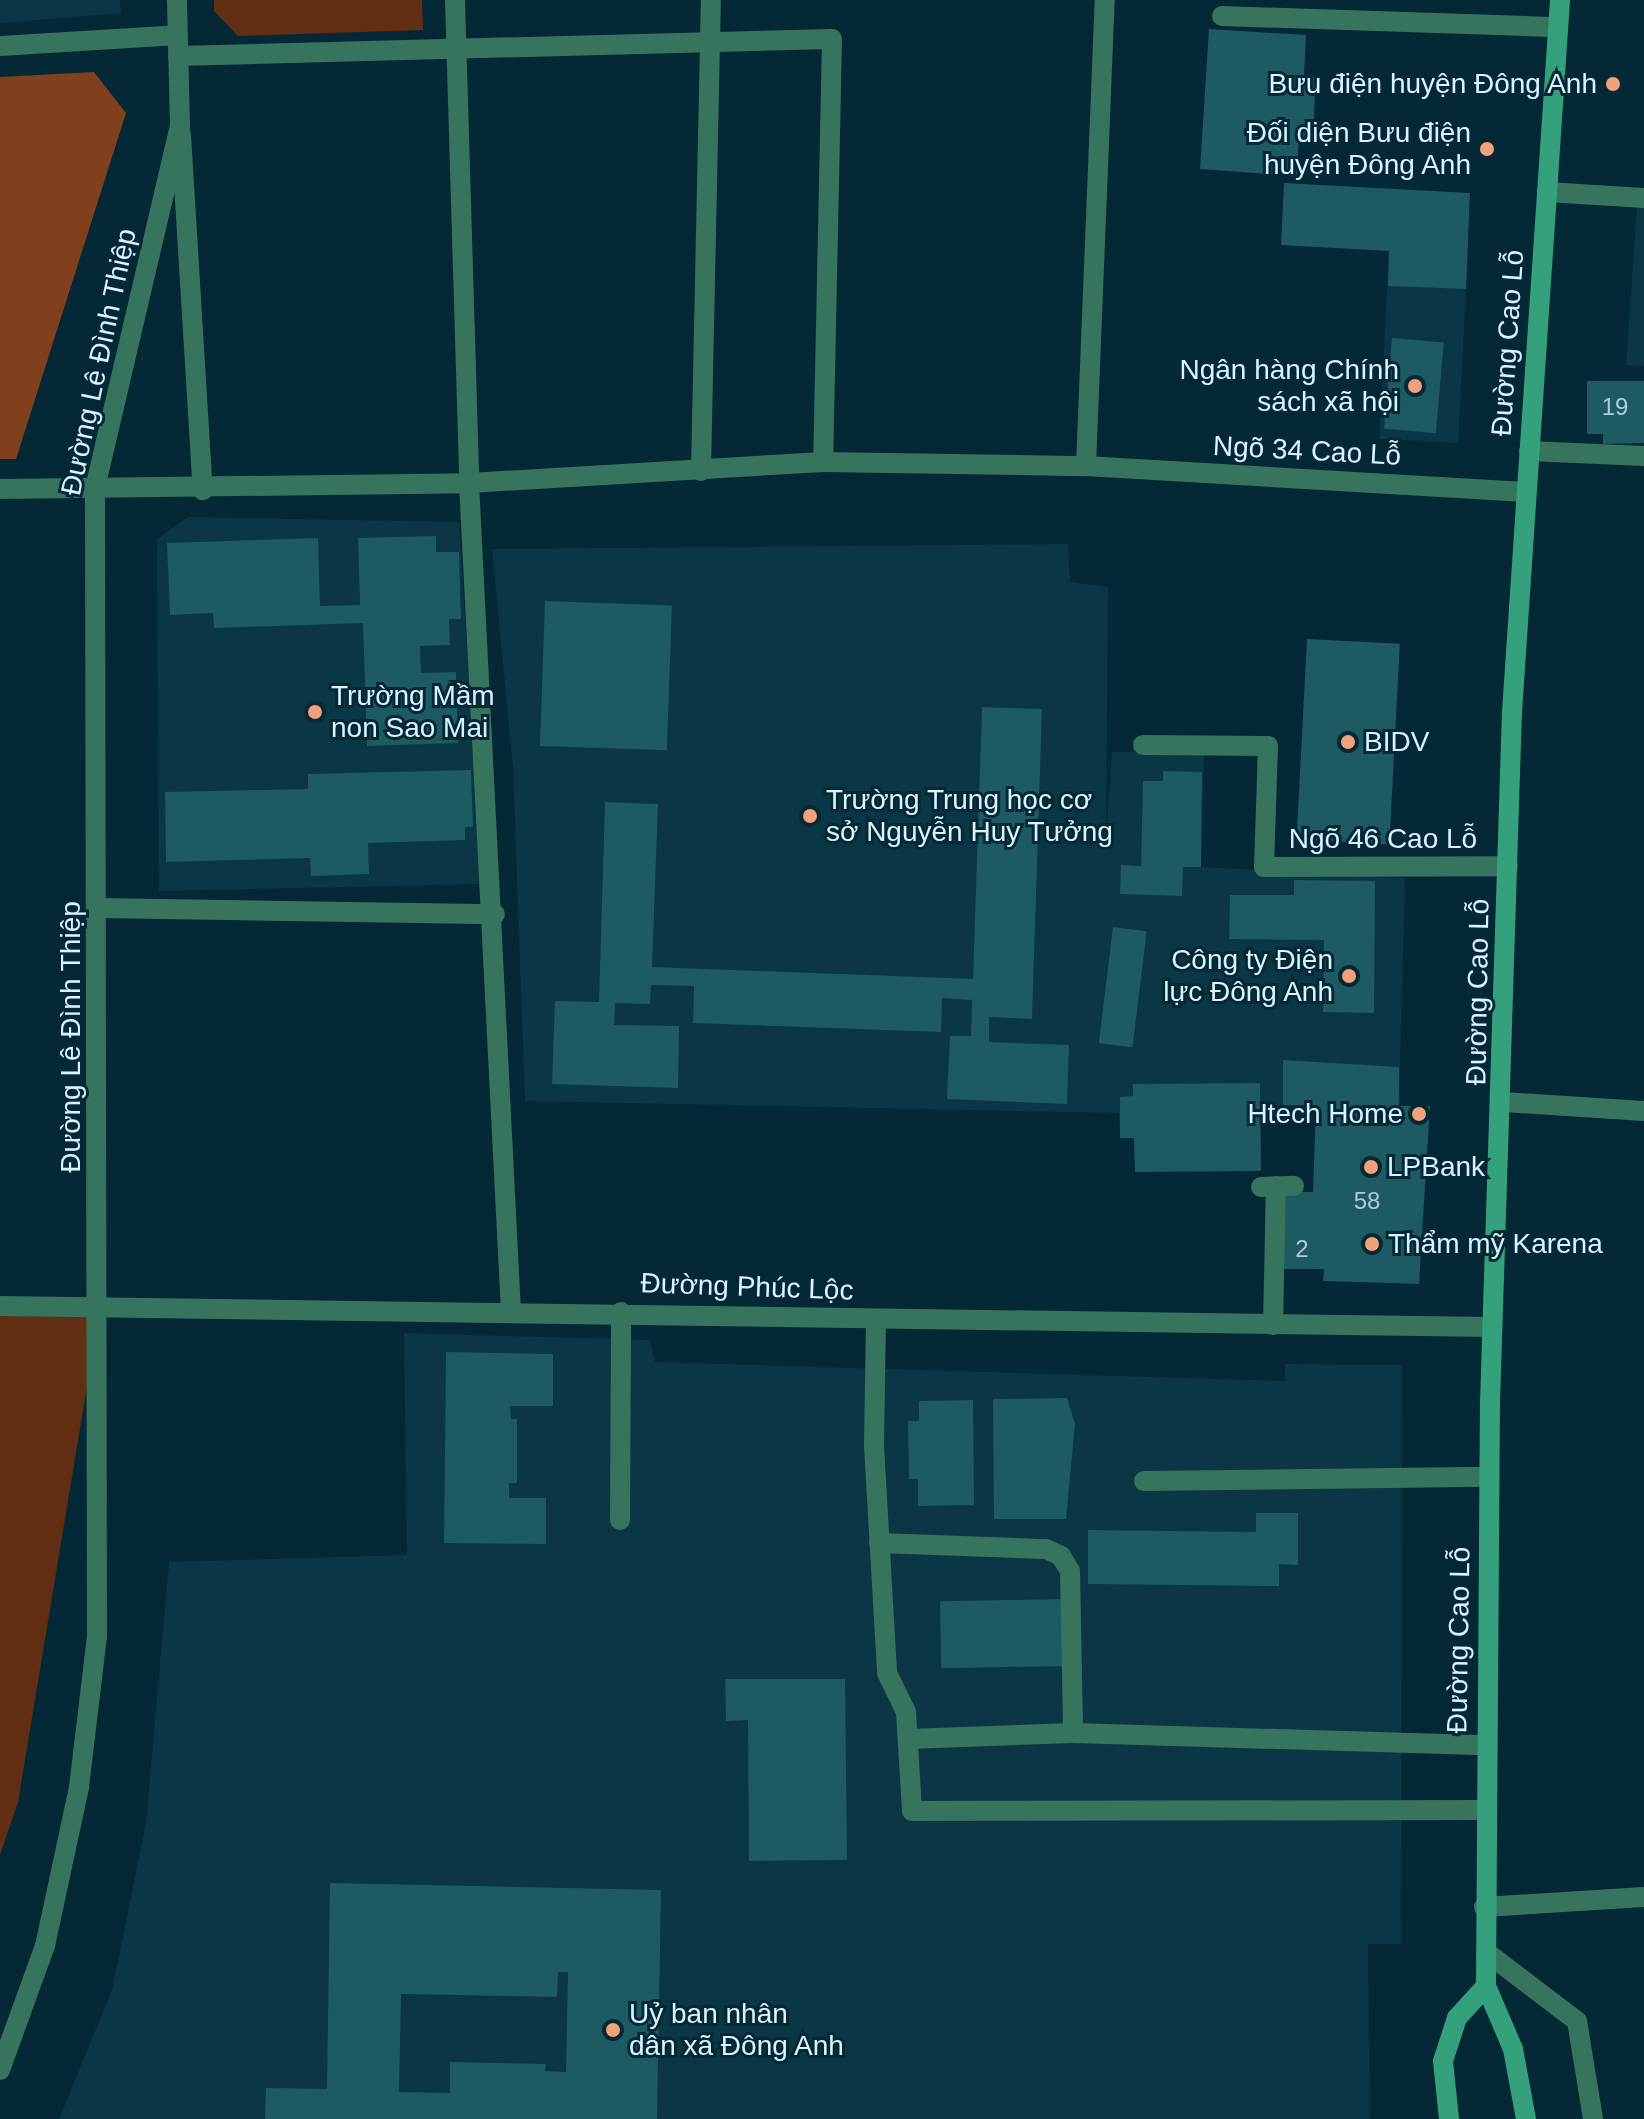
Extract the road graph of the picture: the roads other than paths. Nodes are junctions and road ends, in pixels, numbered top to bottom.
1 (177, 0) edge
2 (455, 0) edge
3 (711, 0) edge
4 (1105, 0) edge
5 (1560, 0) edge
6 (1222, 16) dead end
7 (1558, 27) junction
8 (710, 42) junction
9 (178, 45) junction
10 (0, 46) edge
11 (457, 49) junction
12 (180, 125) junction
13 (1547, 192) junction
14 (1644, 198) edge
15 (1529, 451) junction
16 (1644, 456) edge
17 (823, 462) junction
18 (1086, 466) junction
19 (701, 471) junction
20 (469, 483) junction
21 (95, 488) junction
22 (0, 489) edge
23 (203, 490) junction
24 (1525, 492) junction
25 (1143, 745) dead end
26 (1508, 866) junction
27 (99, 908) junction
28 (495, 914) junction
29 (1504, 1102) junction
30 (1644, 1111) edge
31 (1277, 1186) dead end
32 (0, 1306) edge
33 (100, 1308) junction
34 (511, 1312) junction
35 (621, 1312) junction
36 (876, 1319) junction
37 (1273, 1325) junction
38 (1492, 1327) junction
39 (1489, 1477) junction
40 (1144, 1481) dead end
41 (620, 1520) dead end
42 (879, 1543) junction
43 (1073, 1733) junction
44 (908, 1739) junction
45 (1486, 1745) junction
46 (1485, 1810) junction
47 (1644, 1897) edge
48 (1484, 1907) junction
49 (1486, 1952) junction
50 (1486, 1986) junction
51 (0, 2070) edge
52 (1449, 2119) edge
53 (1526, 2119) edge
54 (1593, 2119) edge

1 - 9 street, Đường Lê Đình Thiệp
2 - 11 street
3 - 8 street
4 - 18 street
5 - 7 main road, Đường Cao Lỗ
6 - 7 street
7 - 13 main road, Đường Cao Lỗ
8 - 11 street
8 - 17 street
8 - 19 street
9 - 10 street
9 - 11 street
9 - 12 street, Đường Lê Đình Thiệp
11 - 20 street
12 - 21 street, Đường Lê Đình Thiệp
12 - 23 street
13 - 14 street
13 - 15 main road, Đường Cao Lỗ
15 - 16 street
15 - 24 main road, Đường Cao Lỗ
17 - 18 street, Ngõ 34 Cao Lỗ
17 - 19 street, Ngõ 34 Cao Lỗ
18 - 24 street, Ngõ 34 Cao Lỗ
19 - 20 street, Ngõ 34 Cao Lỗ
20 - 23 street, Ngõ 34 Cao Lỗ
20 - 28 street
21 - 22 street, Ngõ 34 Cao Lỗ
21 - 23 street, Ngõ 34 Cao Lỗ
21 - 27 street, Đường Lê Đình Thiệp
24 - 26 main road, Đường Cao Lỗ
25 - 26 street, Ngõ 46 Cao Lỗ
26 - 29 main road, Đường Cao Lỗ
27 - 28 street
27 - 33 street, Đường Lê Đình Thiệp
28 - 34 street
29 - 30 street
29 - 38 main road, Đường Cao Lỗ
31 - 37 street
32 - 33 street, Đường Phúc Lộc
33 - 34 street, Đường Phúc Lộc
33 - 51 street, Đường Lê Đình Thiệp
34 - 35 street, Đường Phúc Lộc
35 - 36 street, Đường Phúc Lộc
35 - 41 street
36 - 37 street, Đường Phúc Lộc
36 - 42 street
37 - 38 street, Đường Phúc Lộc
38 - 39 main road, Đường Cao Lỗ
39 - 40 street
39 - 45 main road, Đường Cao Lỗ
42 - 43 street
42 - 44 street
43 - 44 street
43 - 45 street
44 - 46 street
45 - 46 main road, Đường Cao Lỗ
46 - 48 main road, Đường Cao Lỗ
47 - 48 street
48 - 49 main road, Đường Cao Lỗ
49 - 50 main road, Đường Cao Lỗ
49 - 54 street
50 - 52 main road
50 - 53 main road, Đường Cao Lỗ

